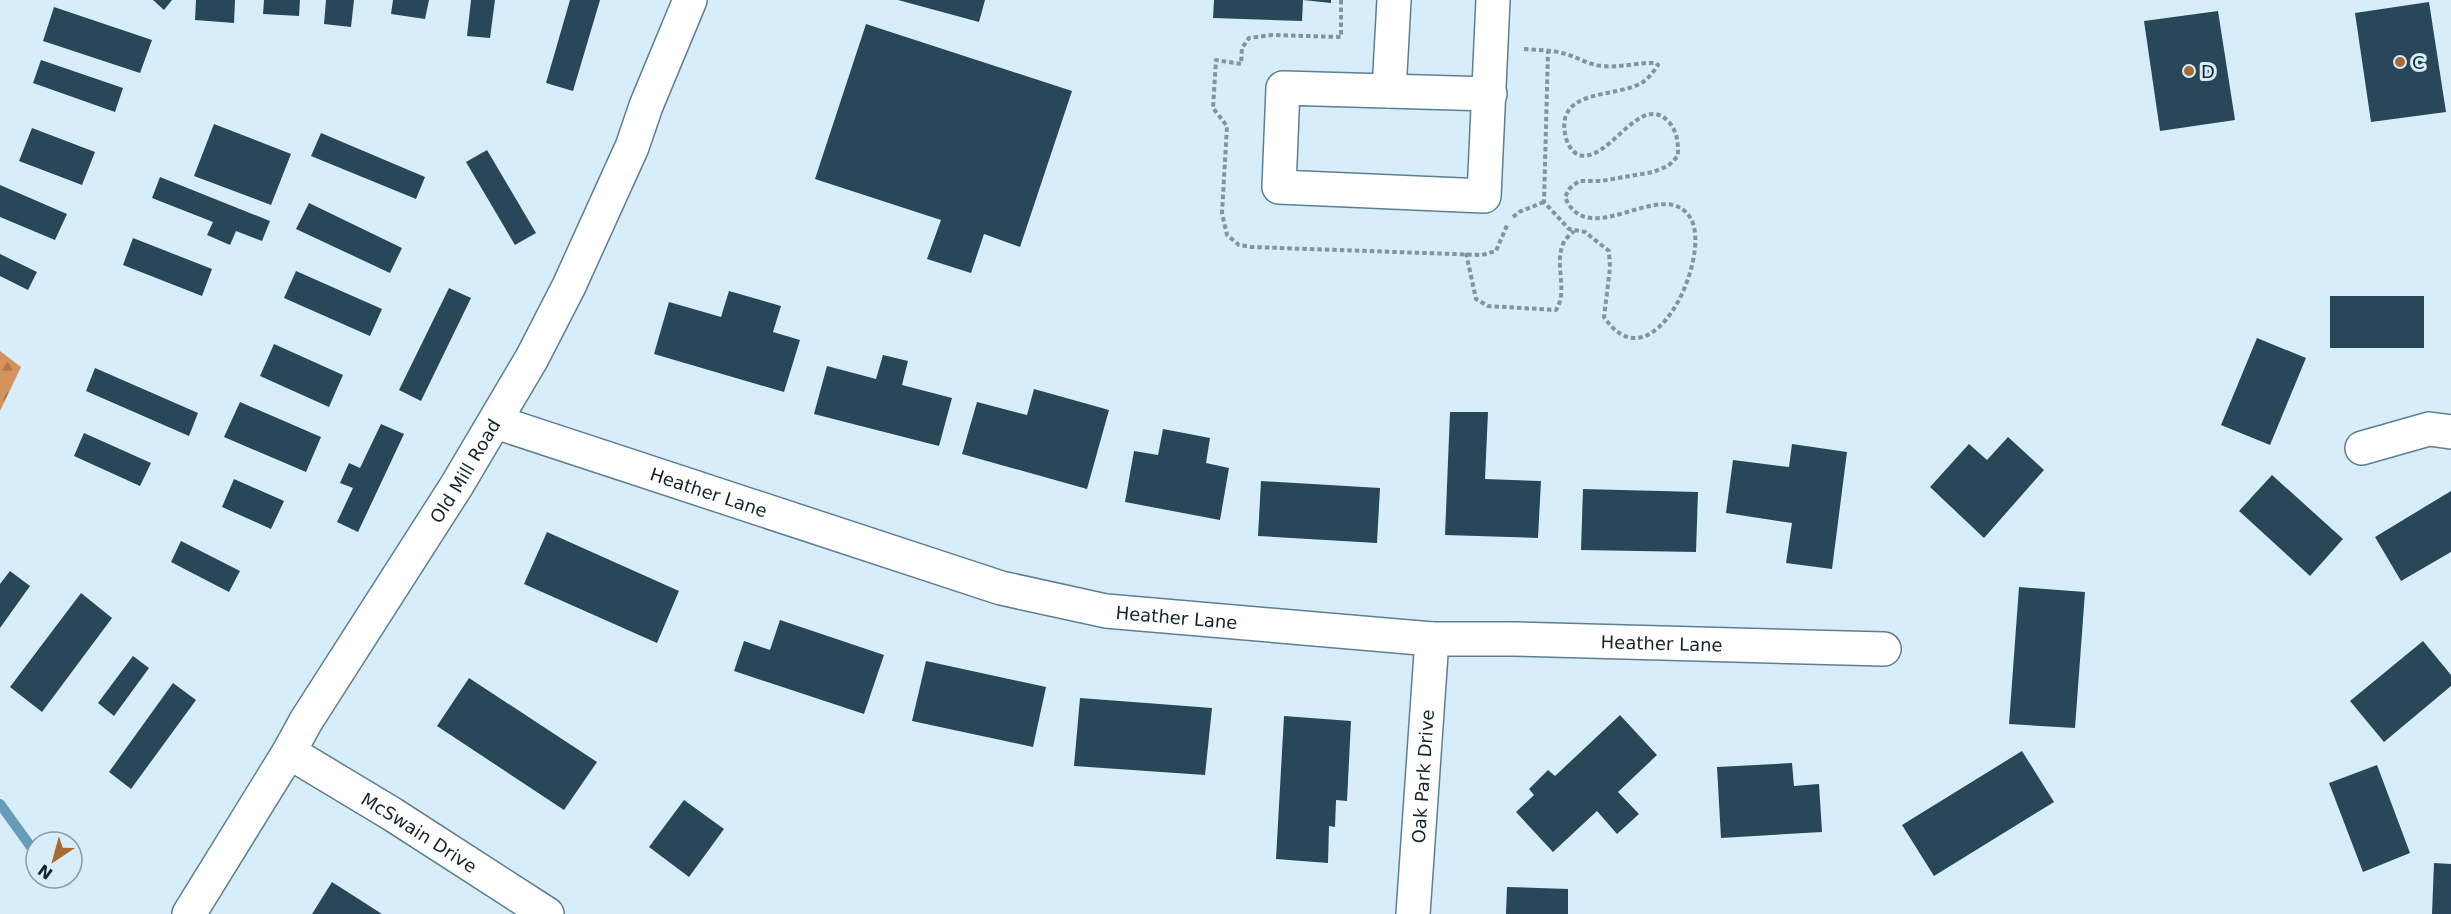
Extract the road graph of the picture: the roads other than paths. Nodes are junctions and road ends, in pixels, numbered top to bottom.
1 (690, 0) edge
2 (1394, 0) edge
3 (1494, 0) edge
4 (1389, 91) junction
5 (1490, 94) junction
6 (496, 422) junction
7 (2451, 432) edge
8 (2362, 448) dead end
9 (1432, 639) junction
10 (1884, 649) dead end
11 (289, 752) junction
12 (189, 914) edge
13 (547, 914) edge
14 (1413, 914) edge

1 - 6 street, Old Mill Road
2 - 4 street
3 - 5 street
4 - 5 street
4 - 5 street
6 - 9 street, Heather Lane
6 - 11 street, Old Mill Road
7 - 8 street
9 - 10 street, Heather Lane
9 - 14 street, Oak Park Drive
11 - 12 street, Old Mill Road
11 - 13 street, McSwain Drive

